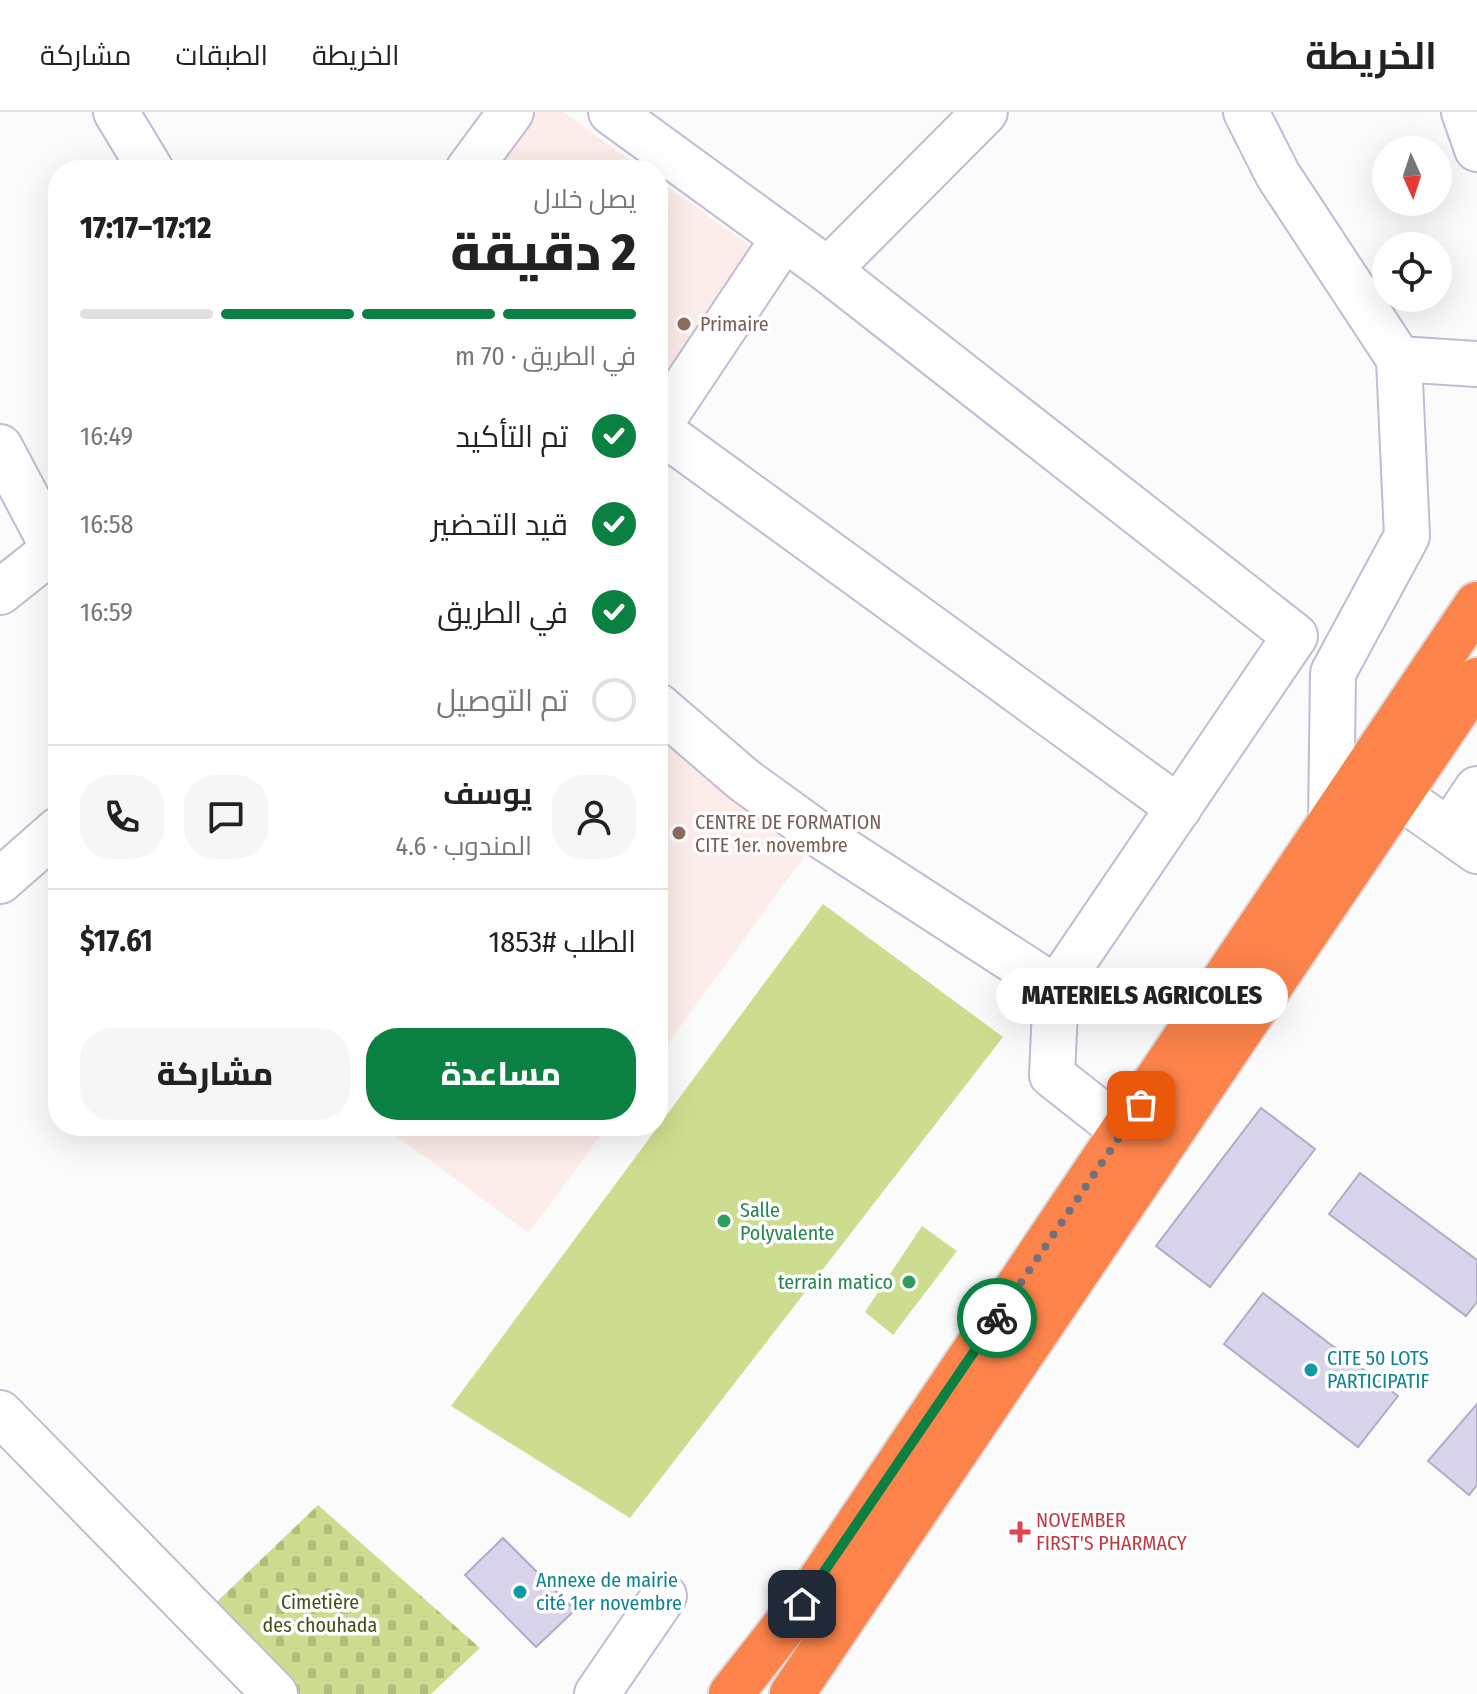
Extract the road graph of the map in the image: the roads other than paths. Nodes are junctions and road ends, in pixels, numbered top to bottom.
1 (116, 112) edge
2 (511, 112) edge
3 (611, 112) edge
4 (985, 112) edge
5 (1246, 112) edge
6 (1464, 112) edge
7 (1477, 149) edge
8 (145, 160) edge
9 (475, 160) edge
10 (784, 238) junction
11 (828, 270) junction
12 (1399, 359) junction
13 (1477, 364) edge
14 (668, 413) edge
15 (668, 435) edge
16 (0, 447) edge
17 (48, 534) edge
18 (48, 554) edge
19 (0, 592) edge
20 (1477, 604) edge
21 (1477, 680) edge
22 (668, 715) edge
23 (1477, 789) edge
24 (1398, 795) junction
25 (1179, 808) junction
26 (1331, 820) junction
27 (48, 839) edge
28 (1463, 841) edge
29 (0, 881) edge
30 (1056, 988) junction
31 (1123, 1131) junction
32 (0, 1413) edge
33 (664, 1596) dead end
34 (275, 1694) edge
35 (597, 1694) edge
36 (731, 1694) edge
37 (792, 1694) edge

1 - 8 street
2 - 9 street
3 - 10 street
4 - 11 street
5 - 12 street
6 - 7 street
10 - 11 street
10 - 14 street
11 - 25 street
12 - 13 street
12 - 26 street
15 - 25 street
16 - 17 street
18 - 19 street
20 - 26 highway
21 - 24 highway
22 - 30 street
23 - 28 street
24 - 28 street
24 - 37 highway
25 - 30 street
26 - 31 highway
27 - 29 street
30 - 31 street
31 - 36 highway
32 - 34 street
33 - 35 street

